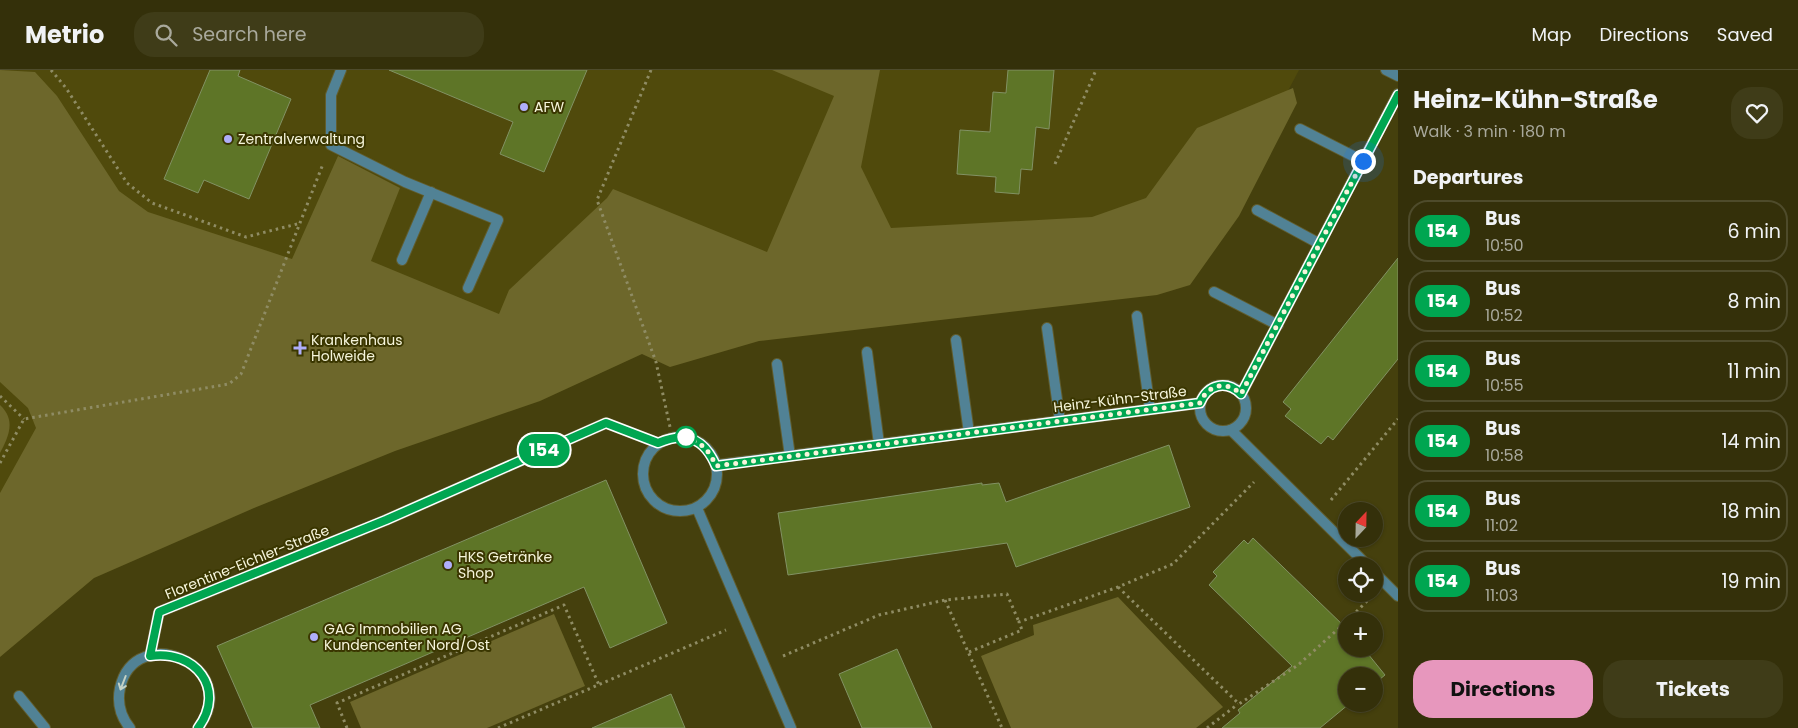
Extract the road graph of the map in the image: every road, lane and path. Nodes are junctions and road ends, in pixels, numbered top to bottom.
1 (51, 70) edge
2 (341, 70) edge
3 (651, 70) edge
4 (1096, 70) edge
5 (1386, 70) edge
6 (1398, 76) edge
7 (1398, 94) edge
8 (1300, 129) dead end
9 (330, 145) junction
10 (1363, 161) junction
11 (1055, 164) dead end
12 (430, 192) junction
13 (1257, 210) dead end
14 (302, 223) junction
15 (1320, 244) junction
16 (402, 260) dead end
17 (468, 288) dead end
18 (1214, 292) dead end
19 (1137, 316) dead end
20 (1278, 324) junction
21 (1047, 328) dead end
22 (956, 340) dead end
23 (867, 352) dead end
24 (777, 364) dead end
25 (1241, 394) junction
26 (0, 396) edge
27 (1200, 403) junction
28 (1150, 410) junction
29 (24, 419) junction
30 (1398, 419) edge
31 (1060, 421) junction
32 (1231, 430) junction
33 (969, 433) junction
34 (672, 437) junction
35 (658, 443) junction
36 (880, 444) junction
37 (790, 456) junction
38 (0, 463) edge
39 (716, 466) junction
40 (1269, 468) junction
41 (697, 508) junction
42 (1316, 515) junction
43 (1359, 557) edge
44 (1383, 581) edge
45 (1118, 587) junction
46 (1398, 596) edge
47 (946, 600) junction
48 (745, 622) junction
49 (1019, 622) junction
50 (1338, 628) edge
51 (969, 652) junction
52 (150, 656) junction
53 (764, 664) junction
54 (599, 685) junction
55 (19, 696) dead end
56 (1239, 704) junction
57 (124, 726) edge
58 (46, 728) edge
59 (198, 728) edge
60 (347, 728) edge
61 (498, 728) edge
62 (791, 728) edge
63 (1002, 728) edge
64 (1207, 728) edge

1 - 14 path
2 - 9 street
3 - 34 path
4 - 11 path
5 - 6 street
7 - 10 street
8 - 10 street
9 - 12 street
9 - 14 path
10 - 15 street
12 - 16 street
12 - 17 street
13 - 15 street
14 - 29 path
15 - 20 street
18 - 20 street
19 - 28 street
20 - 25 street
21 - 31 street
22 - 33 street
23 - 36 street
24 - 37 street
25 - 27 street, Heinz-Kühn-Straße
25 - 32 street
26 - 29 path
27 - 28 street, Heinz-Kühn-Straße
27 - 32 street, Heinz-Kühn-Straße
28 - 31 street, Heinz-Kühn-Straße
29 - 38 path
30 - 42 path
31 - 33 street, Heinz-Kühn-Straße
32 - 40 street
33 - 36 street, Heinz-Kühn-Straße
34 - 35 street
34 - 39 street
35 - 41 street
35 - 52 street, Florentine-Eichler-Straße
36 - 37 street, Heinz-Kühn-Straße
37 - 39 street, Heinz-Kühn-Straße
39 - 41 street
40 - 42 street
40 - 45 path
41 - 48 street
42 - 43 street
44 - 46 street
45 - 49 path
45 - 56 path
47 - 49 path
47 - 51 path
47 - 53 path
48 - 53 street
48 - 54 path
49 - 51 path
50 - 56 path
51 - 63 path
52 -> 57 street
52 - 59 street
53 - 62 street
54 - 60 path
54 - 61 path
55 - 58 street
56 - 64 path

